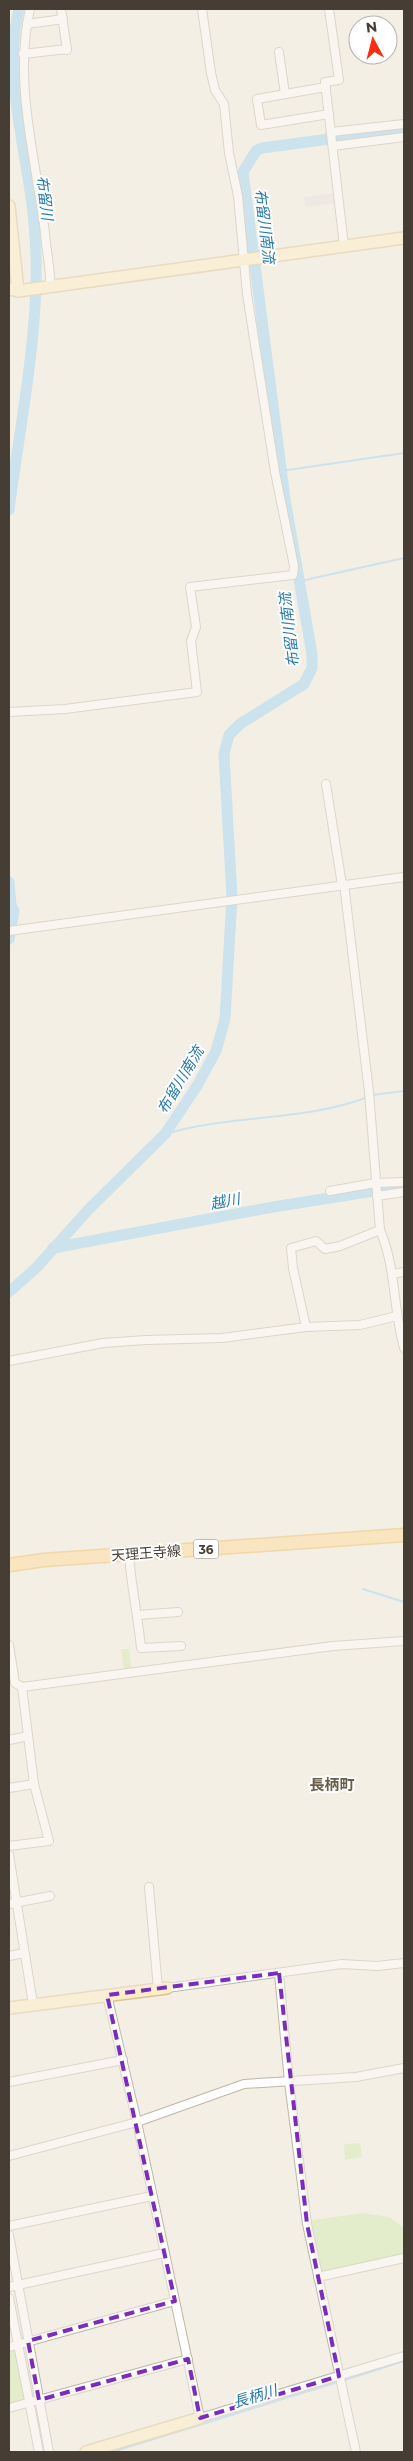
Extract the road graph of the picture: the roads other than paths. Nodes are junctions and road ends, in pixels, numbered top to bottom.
1 (30, 9) edge
2 (61, 9) edge
3 (202, 9) edge
4 (329, 9) edge
5 (62, 19) junction
6 (27, 24) junction
7 (279, 52) dead end
8 (24, 54) junction
9 (326, 87) junction
10 (285, 94) junction
11 (329, 114) junction
12 (404, 124) edge
13 (331, 132) junction
14 (404, 137) edge
15 (332, 146) junction
16 (9, 206) edge
17 (404, 238) edge
18 (344, 246) junction
19 (248, 260) junction
20 (47, 286) junction
21 (14, 292) edge
22 (9, 712) edge
23 (326, 784) dead end
24 (404, 877) edge
25 (343, 885) junction
26 (9, 931) edge
27 (404, 1182) edge
28 (375, 1183) junction
29 (330, 1191) dead end
30 (404, 1192) edge
31 (376, 1196) junction
32 (380, 1230) junction
33 (404, 1272) edge
34 (392, 1274) junction
35 (400, 1314) edge
36 (306, 1328) junction
37 (404, 1348) edge
38 (9, 1362) edge
39 (404, 1535) edge
40 (129, 1554) junction
41 (9, 1565) edge
42 (178, 1612) dead end
43 (138, 1615) junction
44 (404, 1641) edge
45 (9, 1645) edge
46 (181, 1646) dead end
47 (15, 1684) edge
48 (28, 1736) junction
49 (9, 1740) edge
50 (34, 1784) junction
51 (9, 1788) edge
52 (9, 1846) edge
53 (9, 1855) edge
54 (149, 1888) dead end
55 (50, 1896) dead end
56 (12, 1903) edge
57 (24, 1953) junction
58 (9, 1956) edge
59 (404, 1963) edge
60 (279, 1973) junction
61 (162, 1988) junction
62 (107, 1995) junction
63 (33, 2004) junction
64 (9, 2008) edge
65 (123, 2060) junction
66 (404, 2068) edge
67 (9, 2082) edge
68 (289, 2082) junction
69 (137, 2122) junction
70 (9, 2156) edge
71 (152, 2196) junction
72 (9, 2226) edge
73 (9, 2235) edge
74 (164, 2253) junction
75 (404, 2258) edge
76 (318, 2277) junction
77 (13, 2286) edge
78 (9, 2298) edge
79 (175, 2301) junction
80 (28, 2341) junction
81 (17, 2345) junction
82 (9, 2347) edge
83 (404, 2356) edge
84 (188, 2358) junction
85 (339, 2376) junction
86 (39, 2400) junction
87 (28, 2402) junction
88 (9, 2408) edge
89 (200, 2418) junction
90 (118, 2448) edge
91 (39, 2452) edge
92 (49, 2452) edge
93 (86, 2452) edge
94 (356, 2452) edge

1 - 6 street
2 - 5 street
3 - 19 street
4 - 9 street
5 - 6 street
5 - 8 street
6 - 8 street
7 - 10 street
8 - 20 street
9 - 10 street
9 - 11 street
10 - 11 street
11 - 13 street
12 - 13 street
13 - 15 street
14 - 15 street
15 - 18 street
16 - 21 street
17 - 18 street
18 - 19 street
19 - 20 street
19 - 22 street
20 - 21 street
23 - 25 street
24 - 25 street
25 - 26 street
25 - 28 street
27 - 28 street
28 - 29 street
28 - 31 street
30 - 31 street
31 - 32 street
32 - 34 street
32 - 36 street
33 - 34 street
34 - 35 street
35 - 36 street
35 - 37 street
36 - 38 street
39 - 40 main road, 天理王寺線 / 36
40 - 41 main road, 天理王寺線 / 36
40 - 43 street
42 - 43 street
43 - 46 street
44 - 47 street
45 - 47 street
47 - 48 street
48 - 49 street
48 - 50 street
50 - 51 street
50 - 52 street
53 - 56 street
54 - 61 street
55 - 56 street
56 - 57 street
57 - 58 street
57 - 63 street
59 - 60 street
60 - 61 street
60 - 68 street
61 - 62 street
62 - 63 street
62 - 65 street
63 - 64 street
65 - 67 street
65 - 69 street
66 - 68 street
68 - 69 street
68 - 76 street
69 - 70 street
69 - 71 street
71 - 72 street
71 - 74 street
73 - 77 street
74 - 77 street
74 - 79 street
75 - 76 street
76 - 85 street
77 - 80 street
78 - 81 street
79 - 80 street
79 - 84 street
80 - 81 street
80 - 86 street
81 - 82 street
81 - 87 street
83 - 85 street
84 - 86 street
84 - 89 street
85 - 89 street
85 - 94 street
86 - 87 street
86 - 92 street
87 - 88 street
87 - 91 street
89 - 90 street
90 - 93 street

